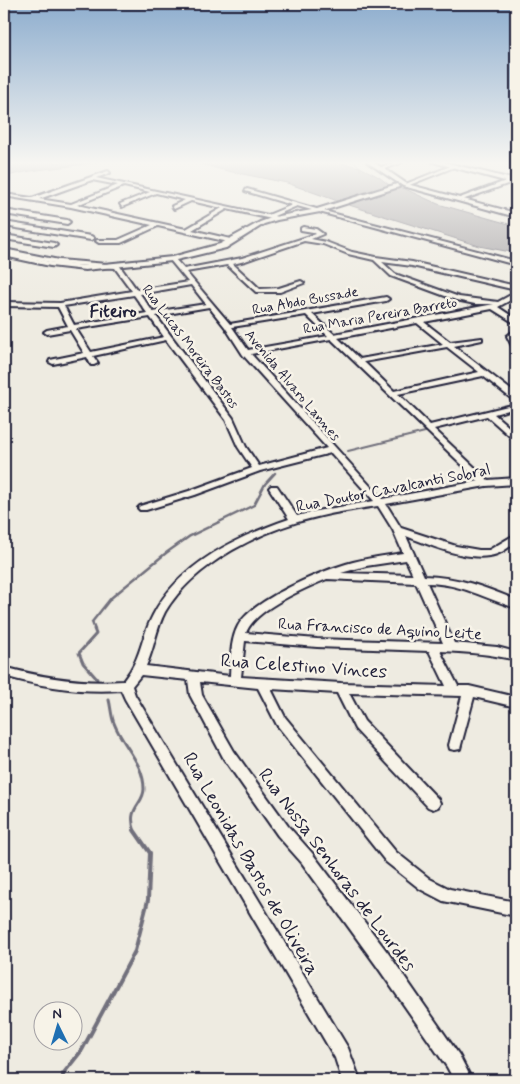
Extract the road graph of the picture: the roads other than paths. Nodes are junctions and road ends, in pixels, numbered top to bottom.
1 (8, 213) edge
2 (103, 213) edge
3 (218, 213) edge
4 (252, 213) edge
5 (281, 213) edge
6 (313, 213) edge
7 (320, 213) edge
8 (272, 217) junction
9 (67, 222) dead end
10 (4, 224) edge
11 (158, 224) junction
12 (18, 226) junction
13 (303, 229) dead end
14 (187, 231) junction
15 (4, 236) edge
16 (91, 238) dead end
17 (306, 240) junction
18 (99, 241) dead end
19 (233, 242) junction
20 (54, 245) dead end
21 (4, 252) edge
22 (172, 259) junction
23 (376, 259) junction
24 (229, 263) junction
25 (516, 263) edge
26 (116, 266) junction
27 (182, 271) junction
28 (192, 283) junction
29 (300, 283) dead end
30 (516, 288) edge
31 (136, 293) junction
32 (516, 294) edge
33 (386, 299) dead end
34 (506, 301) junction
35 (4, 304) edge
36 (60, 305) junction
37 (210, 305) junction
38 (493, 307) junction
39 (308, 313) junction
40 (151, 314) junction
41 (417, 320) junction
42 (516, 322) edge
43 (228, 326) junction
44 (72, 328) junction
45 (47, 332) dead end
46 (516, 332) edge
47 (333, 336) junction
48 (168, 338) junction
49 (480, 339) dead end
50 (449, 345) junction
51 (516, 346) edge
52 (246, 353) junction
53 (89, 354) junction
54 (360, 361) junction
55 (53, 362) dead end
56 (94, 363) dead end
57 (485, 373) junction
58 (394, 393) junction
59 (516, 398) edge
60 (516, 406) edge
61 (488, 413) junction
62 (429, 428) junction
63 (516, 437) edge
64 (331, 450) junction
65 (257, 468) junction
66 (516, 481) edge
67 (486, 483) junction
68 (274, 488) dead end
69 (380, 502) junction
70 (143, 508) dead end
71 (295, 520) junction
72 (398, 530) junction
73 (516, 537) edge
74 (409, 556) junction
75 (324, 576) junction
76 (419, 578) junction
77 (516, 604) edge
78 (241, 638) junction
79 (432, 646) junction
80 (450, 646) junction
81 (516, 656) edge
82 (138, 670) junction
83 (4, 672) edge
84 (193, 676) junction
85 (235, 681) junction
86 (262, 684) junction
87 (126, 685) junction
88 (341, 688) junction
89 (455, 691) junction
90 (469, 691) junction
91 (516, 702) edge
92 (455, 745) dead end
93 (433, 802) dead end
94 (516, 909) edge
95 (351, 1080) edge
96 (463, 1080) edge

1 - 9 street
2 - 11 street
3 - 14 street
4 - 8 street
5 - 8 street
6 - 8 street
7 - 25 street
8 - 19 street
10 - 12 street
11 - 14 street
11 - 18 street
12 - 15 street
12 - 16 street
13 - 17 street
14 - 19 street
15 - 20 street
17 - 23 street
17 - 24 street
19 - 22 street
21 - 26 street
22 - 26 street
22 - 27 street, Avenida Alvaro Lannes
23 - 30 street
23 - 34 street
24 - 27 street
24 - 29 street
26 - 31 street, Rua Lucas Moreira Bastos
27 - 28 street, Avenida Alvaro Lannes
28 - 31 street
28 - 37 street, Avenida Alvaro Lannes
31 - 36 street
31 - 40 street, Rua Lucas Moreira Bastos
32 - 34 street, Rua Maria Pereira Barreto
33 - 39 street, Rua Abdo Bussade
34 - 38 street, Rua Maria Pereira Barreto
35 - 36 street
36 - 44 street
37 - 40 street
37 - 43 street, Avenida Alvaro Lannes
38 - 41 street, Rua Maria Pereira Barreto
38 - 42 street
39 - 43 street, Rua Abdo Bussade
39 - 47 street
40 - 44 street
40 - 48 street, Rua Lucas Moreira Bastos
41 - 47 street, Rua Maria Pereira Barreto
41 - 50 street
43 - 52 street, Avenida Alvaro Lannes
44 - 45 street
44 - 53 street
46 - 51 street
47 - 52 street, Rua Maria Pereira Barreto
47 - 54 street
48 - 53 street
48 - 65 street, Rua Lucas Moreira Bastos
49 - 50 street
50 - 54 street
50 - 57 street
52 - 64 street, Avenida Alvaro Lannes
53 - 55 street
53 - 56 street
54 - 58 street
57 - 58 street
57 - 59 street
58 - 62 street
60 - 61 street
61 - 62 street
61 - 63 street
62 - 67 street
64 - 65 street
64 - 69 street, Avenida Alvaro Lannes
65 - 70 street
66 - 67 street, Rua Doutor Cavalcanti Sobral
67 - 69 street, Rua Doutor Cavalcanti Sobral
68 - 71 street
69 - 71 street, Rua Doutor Cavalcanti Sobral
69 - 72 street, Avenida Alvaro Lannes
71 - 82 street, Rua Doutor Cavalcanti Sobral
72 - 73 street
72 - 74 street, Avenida Alvaro Lannes
74 - 75 street
74 - 76 street, Avenida Alvaro Lannes
75 - 76 street
75 - 78 street
76 - 77 street
76 - 80 street, Avenida Alvaro Lannes
78 - 79 street, Rua Francisco de Aquino Leite
78 - 85 street
79 - 80 street, Rua Francisco de Aquino Leite
79 - 89 street
80 - 81 street, Rua Francisco de Aquino Leite
82 - 84 street, Rua Celestino Vinces
82 - 87 street
83 - 87 street
84 - 85 street, Rua Celestino Vinces
84 - 96 street, Rua Nossa Senhoras de Lourdes
85 - 86 street, Rua Celestino Vinces
86 - 88 street, Rua Celestino Vinces
86 - 94 street
87 - 95 street, Rua Leonidas Bastos de Oliveira
88 - 89 street, Rua Celestino Vinces
88 - 93 street
89 - 90 street, Rua Celestino Vinces
90 - 91 street, Rua Celestino Vinces
90 - 92 street

